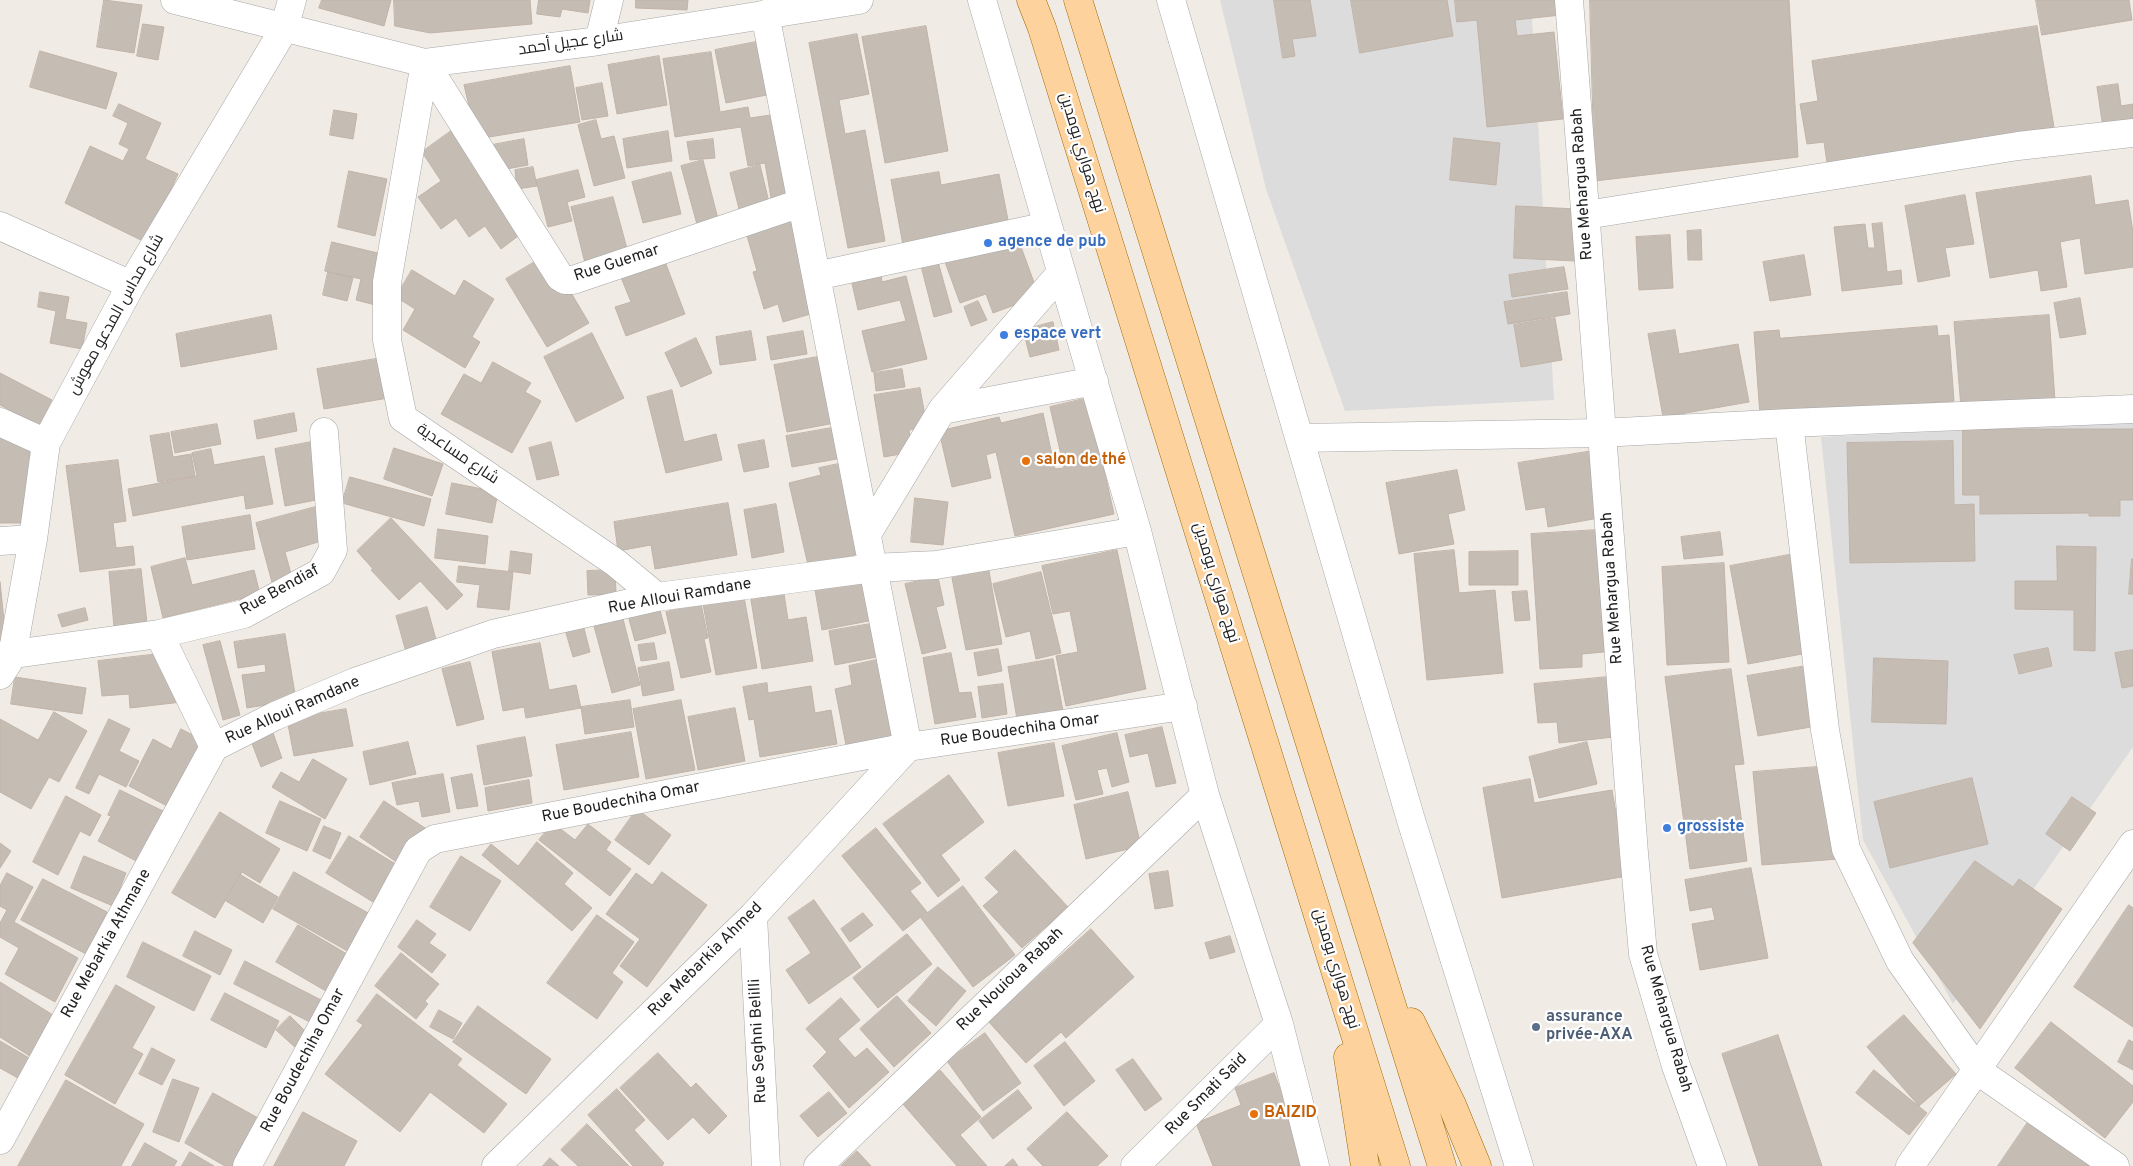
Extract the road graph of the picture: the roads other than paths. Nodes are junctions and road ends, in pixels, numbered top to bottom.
1 (175, 0) edge
2 (292, 0) edge
3 (609, 0) edge
4 (859, 0) edge
5 (982, 0) edge
6 (1031, 0) edge
7 (1078, 0) edge
8 (1171, 0) edge
9 (1569, 0) edge
10 (765, 14) junction
11 (284, 29) junction
12 (599, 42) junction
13 (425, 63) junction
14 (2133, 133) edge
15 (801, 203) junction
16 (1586, 215) junction
17 (0, 226) edge
18 (1048, 226) junction
19 (1061, 273) junction
20 (816, 276) junction
21 (131, 285) junction
22 (1094, 381) junction
23 (2133, 409) edge
24 (942, 410) junction
25 (0, 422) edge
26 (1789, 423) junction
27 (324, 432) dead end
28 (1601, 433) junction
29 (1299, 438) junction
30 (46, 443) junction
31 (1137, 530) junction
32 (867, 534) junction
33 (33, 539) junction
34 (0, 541) edge
35 (873, 568) junction
36 (656, 597) junction
37 (159, 634) junction
38 (4, 662) edge
39 (1183, 706) junction
40 (214, 747) junction
41 (908, 747) junction
42 (1204, 795) junction
43 (2133, 844) edge
44 (752, 916) junction
45 (1374, 946) junction
46 (1334, 966) junction
47 (1279, 1024) junction
48 (1978, 1071) junction
49 (0, 1140) edge
50 (247, 1166) edge
51 (496, 1166) edge
52 (766, 1166) edge
53 (818, 1166) edge
54 (1135, 1166) edge
55 (1315, 1166) edge
56 (1365, 1166) edge
57 (1396, 1166) edge
58 (1442, 1166) edge
59 (1477, 1166) edge
60 (1519, 1166) edge
61 (1712, 1166) edge
62 (1910, 1166) edge
63 (2115, 1166) edge

1 - 11 street, شارع عجيل أحمد
2 - 11 street, شارع مداس المدعو معوش
3 - 12 street
4 - 10 street, شارع عجيل أحمد
5 - 18 street
6 - 46 main road, نهج هواري بومدين
7 - 45 main road
8 - 29 street
9 - 16 street, Rue Mehargua Rabah
10 - 12 street, شارع عجيل أحمد
10 - 15 street
11 - 13 street, شارع عجيل أحمد
11 - 21 street, شارع مداس المدعو معوش
12 - 13 street, شارع عجيل أحمد
13 - 15 street, Rue Guemar
13 - 36 street, شارع مساعدية
14 - 16 street
15 - 20 street
16 - 28 street, Rue Mehargua Rabah
17 - 21 street
18 - 19 street
18 - 20 street
19 - 22 street
19 - 24 street
20 - 32 street
21 - 30 street, شارع مداس المدعو معوش
22 - 24 street
22 - 31 street
23 - 26 street
24 - 32 street
25 - 30 street
26 - 28 street
26 - 48 street
27 - 37 street, Rue Bendiaf
28 - 29 street
28 - 61 street, Rue Mehargua Rabah
29 - 60 street
30 - 33 street, شارع مداس المدعو معوش
31 - 35 street, Rue Alloui Ramdane
31 - 39 street
32 - 35 street
33 - 34 street
33 - 38 street, شارع مداس المدعو معوش
35 - 36 street, Rue Alloui Ramdane
35 - 41 street
36 - 40 street, Rue Alloui Ramdane
37 - 38 street, Rue Bendiaf
37 - 40 street
39 - 41 street, Rue Boudechiha Omar
39 - 42 street
40 - 49 street, Rue Mebarkia Athmane
41 - 44 street, Rue Mebarkia Ahmed
41 - 50 street, Rue Boudechiha Omar
42 - 47 street
42 - 53 street, Rue Nouioua Rabah
43 - 48 street
44 - 51 street, Rue Mebarkia Ahmed
44 - 52 street, Rue Seghni Belilli
45 - 58 main road
45 - 59 main road
46 - 56 main road
46 - 57 main road, نهج هواري بومدين
47 - 54 street, Rue Smati Said
47 - 55 street
48 - 62 street
48 - 63 street

